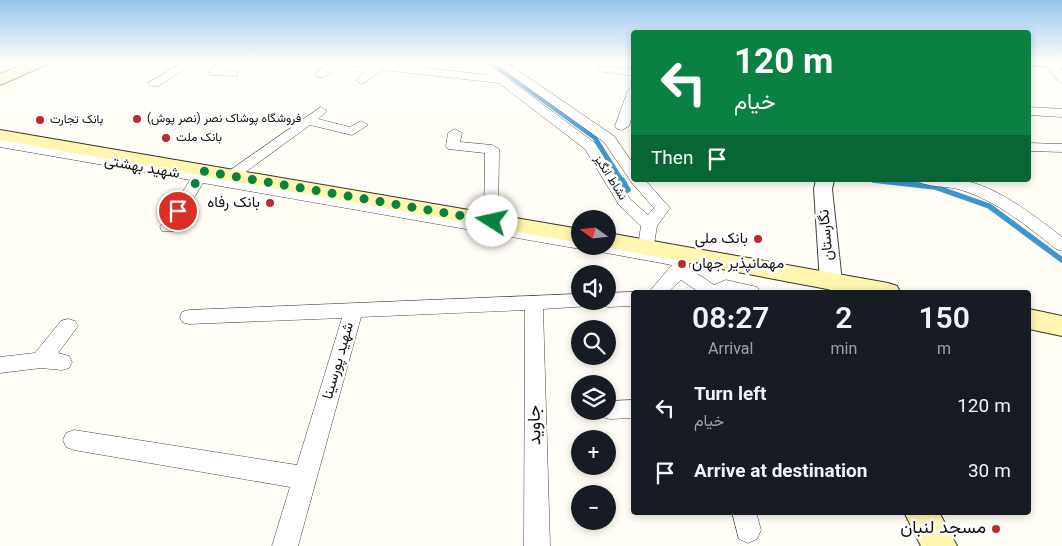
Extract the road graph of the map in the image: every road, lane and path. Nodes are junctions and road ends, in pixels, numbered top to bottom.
1 (511, 86) edge
2 (534, 86) edge
3 (631, 99) edge
4 (321, 111) dead end
5 (1031, 111) edge
6 (1062, 113) edge
7 (308, 121) junction
8 (361, 126) dead end
9 (622, 126) dead end
10 (455, 134) dead end
11 (0, 135) edge
12 (0, 142) edge
13 (1031, 147) dead end
14 (1062, 148) edge
15 (631, 172) edge
16 (201, 174) junction
17 (231, 176) junction
18 (639, 182) edge
19 (945, 182) edge
20 (822, 183) edge
21 (492, 221) junction
22 (168, 227) dead end
23 (571, 234) edge
24 (648, 236) junction
25 (616, 240) edge
26 (571, 241) edge
27 (1062, 246) edge
28 (616, 250) edge
29 (681, 262) junction
30 (803, 284) edge
31 (839, 287) edge
32 (660, 290) edge
33 (709, 290) edge
34 (720, 290) edge
35 (743, 290) edge
36 (868, 290) edge
37 (631, 299) edge
38 (616, 300) edge
39 (571, 302) edge
40 (534, 303) junction
41 (354, 310) junction
42 (189, 317) dead end
43 (1031, 319) edge
44 (68, 326) dead end
45 (1062, 326) edge
46 (1031, 328) edge
47 (1062, 334) edge
48 (41, 360) junction
49 (62, 362) dead end
50 (0, 365) edge
51 (631, 409) edge
52 (616, 410) edge
53 (74, 440) dead end
54 (305, 478) junction
55 (922, 515) edge
56 (285, 546) edge
57 (537, 546) edge
58 (940, 546) edge

1 - 24 street, نشاط انگیز
2 - 15 street, نشاط انگیز
3 - 9 street
4 - 7 street
5 - 6 street
7 - 8 street
7 - 17 street
10 - 21 street
11 - 16 main road, شهید بهشتی
12 - 16 street, شهید بهشتی
13 - 14 street
16 - 17 main road, شهید بهشتی
16 - 22 street
16 - 26 street, شهید بهشتی
17 - 21 main road, شهید بهشتی
18 - 24 street, نشاط انگیز
19 - 27 street
20 - 31 street, نگارستان
21 - 23 main road, شهید بهشتی
24 - 25 main road
24 - 29 main road
28 - 29 street
29 - 30 main road
29 - 32 street
29 - 33 street
30 - 31 main road
31 - 36 main road
34 - 35 street
37 - 38 street
39 - 40 street, شهید پورسینا
40 - 41 street, شهید پورسینا
40 - 57 street, جاوید
41 - 42 street
41 - 54 street, شهید پورسینا
43 - 45 main road
44 - 48 street
46 - 47 street
48 - 49 street
48 - 50 street
51 - 52 street
53 - 54 street
54 - 56 street, شهید پورسینا
55 - 58 main road

